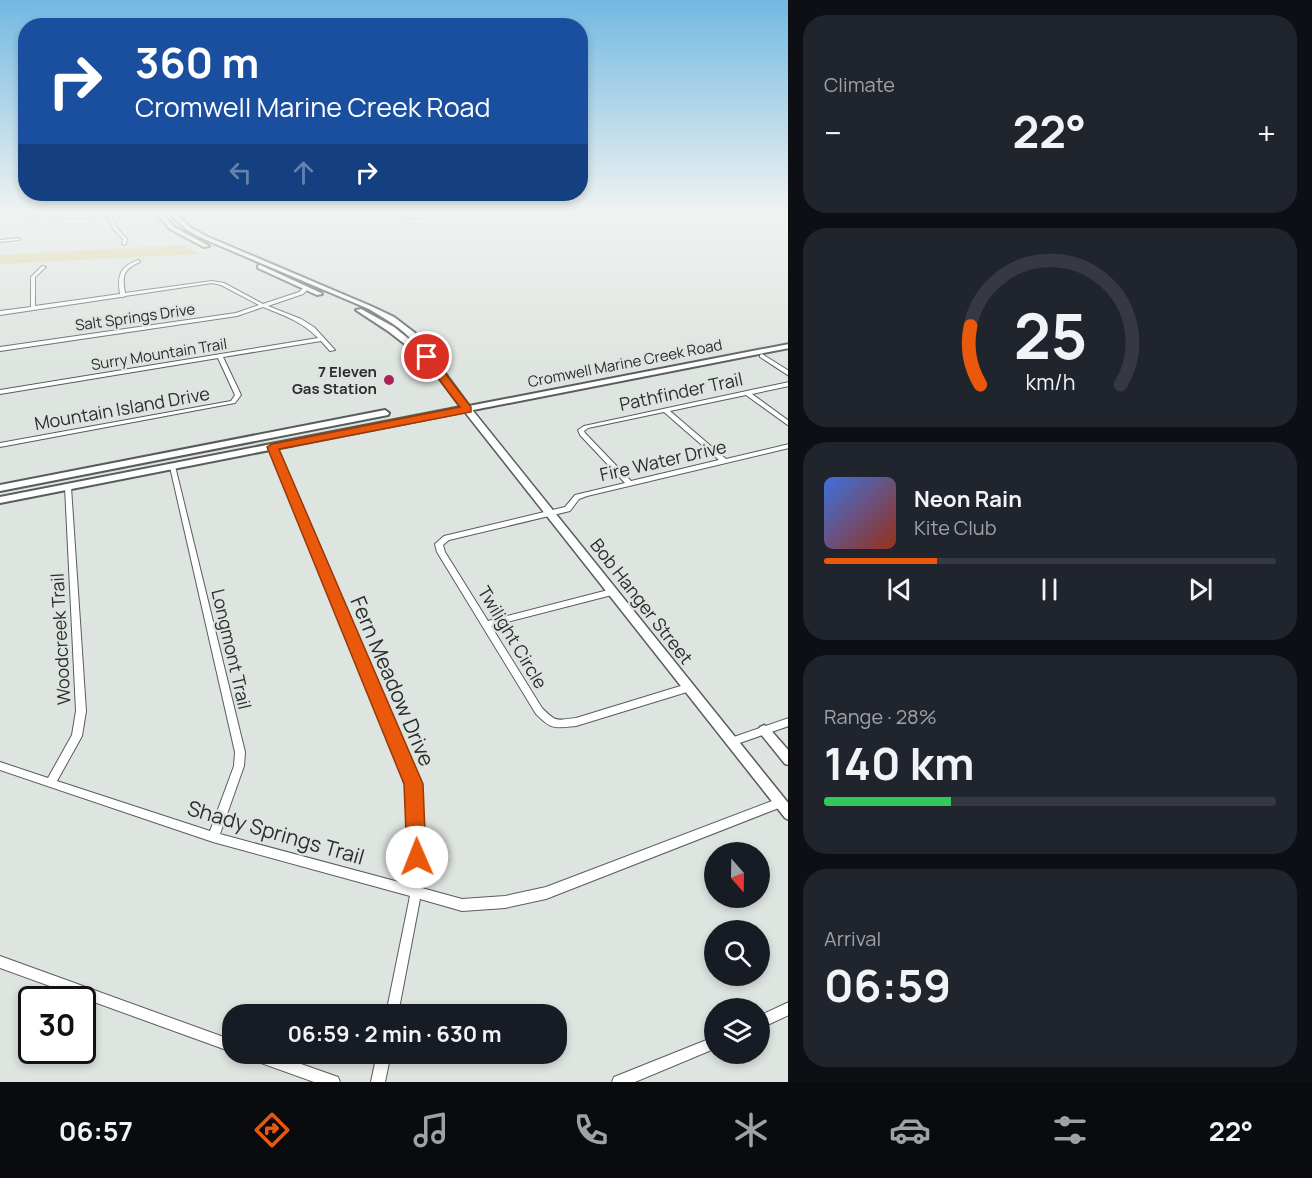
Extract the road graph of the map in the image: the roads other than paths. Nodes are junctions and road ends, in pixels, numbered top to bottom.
1 (130, 264) edge
2 (252, 264) edge
3 (267, 264) edge
4 (44, 267) dead end
5 (315, 285) junction
6 (306, 288) junction
7 (123, 296) junction
8 (262, 305) junction
9 (33, 309) junction
10 (0, 313) edge
11 (323, 339) junction
12 (788, 346) edge
13 (0, 349) edge
14 (332, 350) dead end
15 (788, 351) edge
16 (220, 356) junction
17 (762, 356) junction
18 (427, 357) junction
19 (788, 373) edge
20 (788, 384) edge
21 (0, 392) edge
22 (747, 393) junction
23 (467, 409) junction
24 (665, 410) junction
25 (385, 413) dead end
26 (788, 423) edge
27 (335, 435) junction
28 (239, 442) junction
29 (0, 445) edge
30 (788, 446) edge
31 (272, 447) junction
32 (724, 461) junction
33 (173, 466) junction
34 (629, 483) junction
35 (68, 487) junction
36 (0, 488) edge
37 (0, 500) edge
38 (550, 513) junction
39 (612, 592) junction
40 (487, 624) junction
41 (687, 688) junction
42 (788, 722) edge
43 (764, 730) junction
44 (731, 742) junction
45 (788, 759) edge
46 (0, 766) edge
47 (51, 782) junction
48 (780, 803) junction
49 (788, 813) edge
50 (213, 837) junction
51 (417, 893) junction
52 (0, 963) edge
53 (394, 1004) edge
54 (788, 1008) edge
55 (770, 1018) edge
56 (222, 1042) edge
57 (704, 1047) edge
58 (283, 1064) edge
59 (382, 1064) edge
60 (333, 1082) edge
61 (378, 1082) edge
62 (619, 1082) edge

1 - 7 street
2 - 6 main road
3 - 5 main road
4 - 9 street
5 - 6 street, Salt Springs Drive
5 - 18 main road
6 - 8 street, Salt Springs Drive
6 - 18 main road
7 - 8 street
7 - 9 street
8 - 11 street
8 - 13 street, Salt Springs Drive
9 - 10 street
11 - 14 street
11 - 16 street, Surry Mountain Trail
12 - 23 main road, Cromwell Marine Creek Road
15 - 17 main road, Cromwell Marine Creek Road
16 - 21 street, Surry Mountain Trail
16 - 29 street, Mountain Island Drive
17 - 19 street
17 - 23 main road, Cromwell Marine Creek Road
18 - 23 main road
20 - 22 street, Pathfinder Trail
22 - 24 street, Pathfinder Trail
22 - 26 street
23 - 27 main road, Cromwell Marine Creek Road
23 - 38 street, Bob Hanger Street
24 - 32 street
24 - 34 street, Pathfinder Trail
25 - 28 main road, Cromwell Marine Creek Road
27 - 28 main road, Cromwell Marine Creek Road
27 - 31 main road, Cromwell Marine Creek Road
28 - 36 main road, Cromwell Marine Creek Road
30 - 32 street, Fire Water Drive
31 - 33 main road, Cromwell Marine Creek Road
31 - 51 street, Fern Meadow Drive
32 - 34 street, Fire Water Drive
33 - 35 main road, Cromwell Marine Creek Road
33 - 50 street, Longmont Trail
34 - 38 street, Fire Water Drive
35 - 37 main road, Cromwell Marine Creek Road
35 - 47 street, Woodcreek Trail
38 - 39 street, Bob Hanger Street
38 - 40 street, Twilight Circle
39 - 40 street
39 - 41 street, Bob Hanger Street
40 - 41 street, Twilight Circle
41 - 44 street, Bob Hanger Street
42 - 43 street
43 - 44 street
43 - 45 street
44 - 48 street, Bob Hanger Street
46 - 47 street, Shady Springs Trail
47 - 50 street, Shady Springs Trail
48 - 49 street, Bob Hanger Street
48 - 51 street, Shady Springs Trail
50 - 51 street, Shady Springs Trail
51 - 53 street, Fern Meadow Drive
52 - 56 street
54 - 55 street
57 - 62 street
58 - 60 street
59 - 61 street

